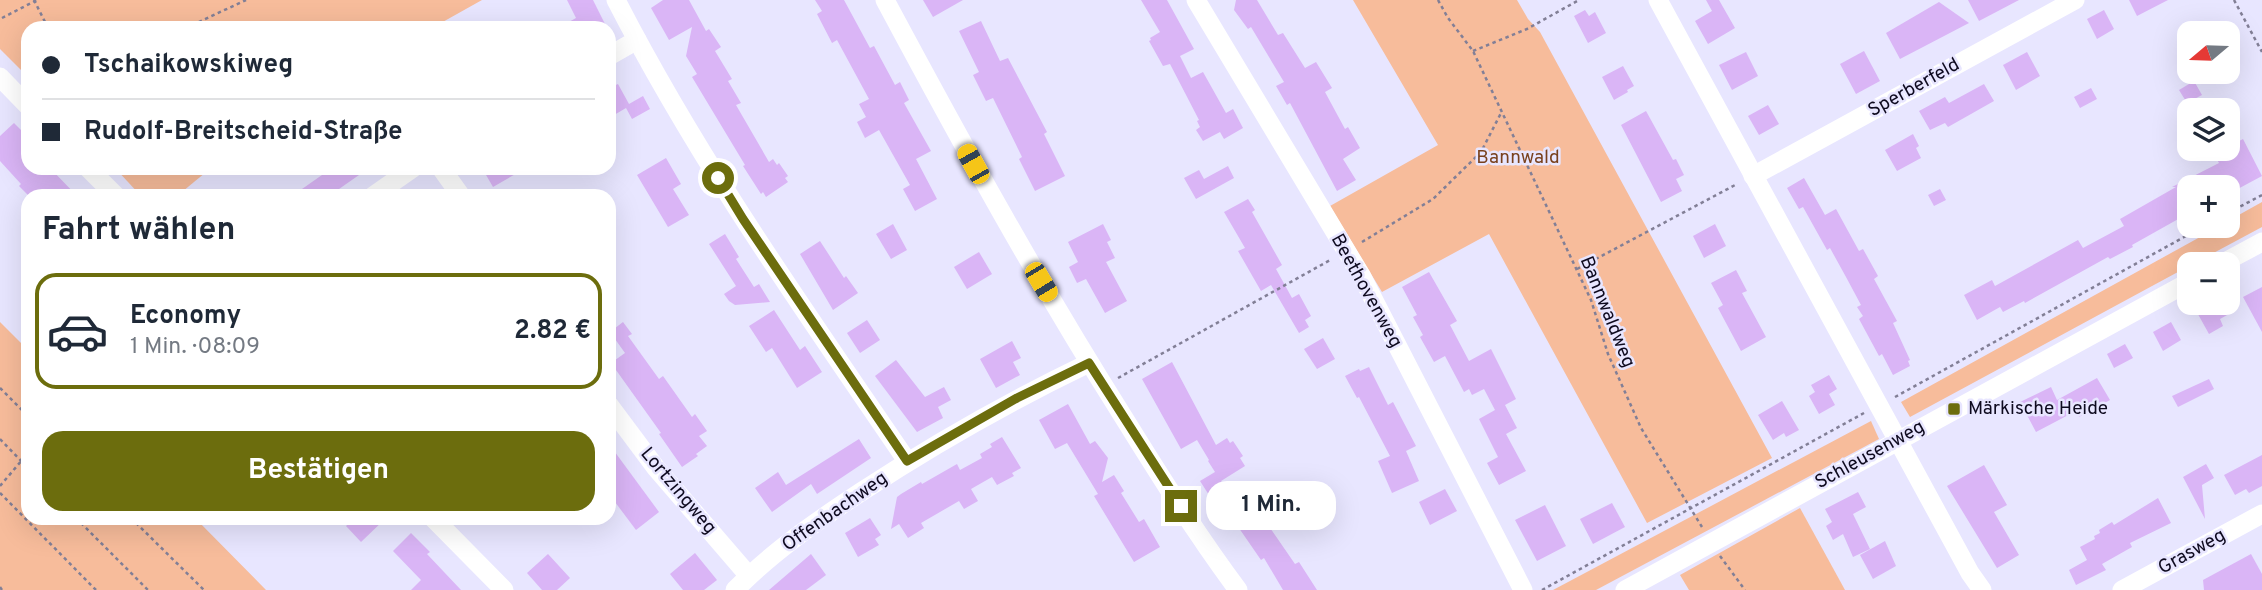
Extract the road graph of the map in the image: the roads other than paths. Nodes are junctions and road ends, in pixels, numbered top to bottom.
1 (616, 0) edge
2 (885, 0) edge
3 (1196, 0) edge
4 (1658, 0) edge
5 (2075, 0) edge
6 (637, 40) junction
7 (616, 52) edge
8 (0, 77) edge
9 (21, 99) edge
10 (95, 175) edge
11 (403, 175) edge
12 (1753, 176) junction
13 (109, 189) edge
14 (383, 189) edge
15 (2262, 242) edge
16 (2240, 254) edge
17 (2177, 288) edge
18 (1089, 363) junction
19 (616, 414) edge
20 (1897, 440) junction
21 (907, 461) junction
22 (2262, 514) edge
23 (440, 525) edge
24 (749, 576) junction
25 (1232, 588) edge
26 (504, 590) edge
27 (735, 590) edge
28 (1523, 590) edge
29 (1625, 590) edge
30 (1982, 590) edge
31 (2122, 590) edge

1 - 6 street
2 - 18 street
3 - 28 street, Beethovenweg
4 - 12 street
5 - 12 street, Sperberfeld
6 - 7 street
6 - 21 street
8 - 9 street
10 - 13 street
11 - 14 street
12 - 20 street
15 - 16 street
17 - 20 street, Schleusenweg
18 - 21 street, Offenbachweg
18 - 25 street
19 - 24 street, Lortzingweg
20 - 29 street, Schleusenweg
20 - 30 street
21 - 24 street, Offenbachweg
22 - 31 street, Grasweg
23 - 26 street
24 - 27 street, Offenbachweg

